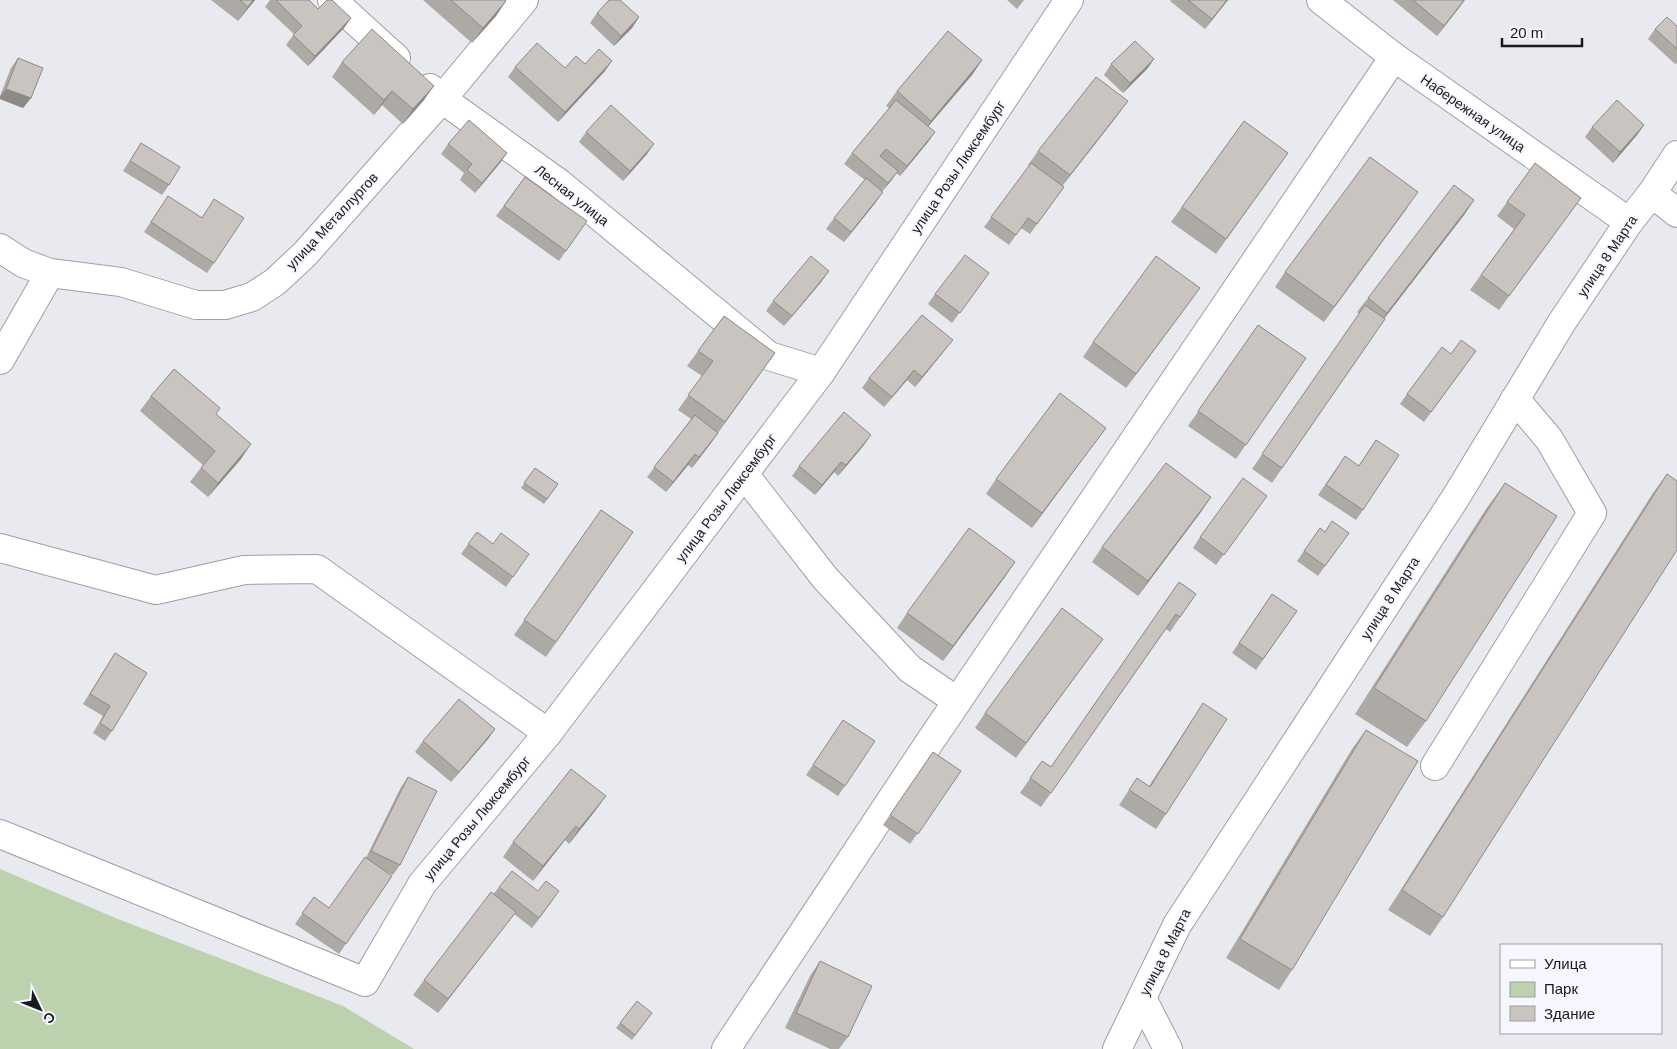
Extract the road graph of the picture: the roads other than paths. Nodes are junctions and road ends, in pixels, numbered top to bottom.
1 (332, 0) edge
2 (524, 0) edge
3 (1069, 0) edge
4 (1321, 0) edge
5 (1394, 57) junction
6 (442, 99) junction
7 (1677, 155) edge
8 (1652, 193) junction
9 (1677, 213) edge
10 (1629, 222) junction
11 (0, 248) edge
12 (50, 273) junction
13 (0, 360) edge
14 (822, 372) junction
15 (1515, 399) junction
16 (744, 474) junction
17 (0, 548) edge
18 (957, 701) junction
19 (548, 733) junction
20 (1435, 766) dead end
21 (0, 834) edge
22 (1142, 998) junction
23 (726, 1049) edge
24 (1117, 1049) edge
25 (1168, 1049) edge

1 - 6 street, Лесная улица
2 - 6 street, улица Металлургов
3 - 14 street, улица Розы Люксембург
4 - 5 street, Набережная улица
5 - 10 street, Набережная улица
5 - 18 street
6 - 12 street, улица Металлургов
6 - 14 street, Лесная улица
7 - 8 street, улица 8 Марта
8 - 9 street
8 - 10 street, улица 8 Марта
10 - 15 street, улица 8 Марта
11 - 12 street, улица Металлургов
12 - 13 street
14 - 16 street, улица Розы Люксембург
15 - 20 street
15 - 22 street, улица 8 Марта
16 - 18 street
16 - 19 street, улица Розы Люксембург
17 - 19 street
18 - 23 street
19 - 21 street, улица Розы Люксембург
22 - 24 street, улица 8 Марта
22 - 25 street

